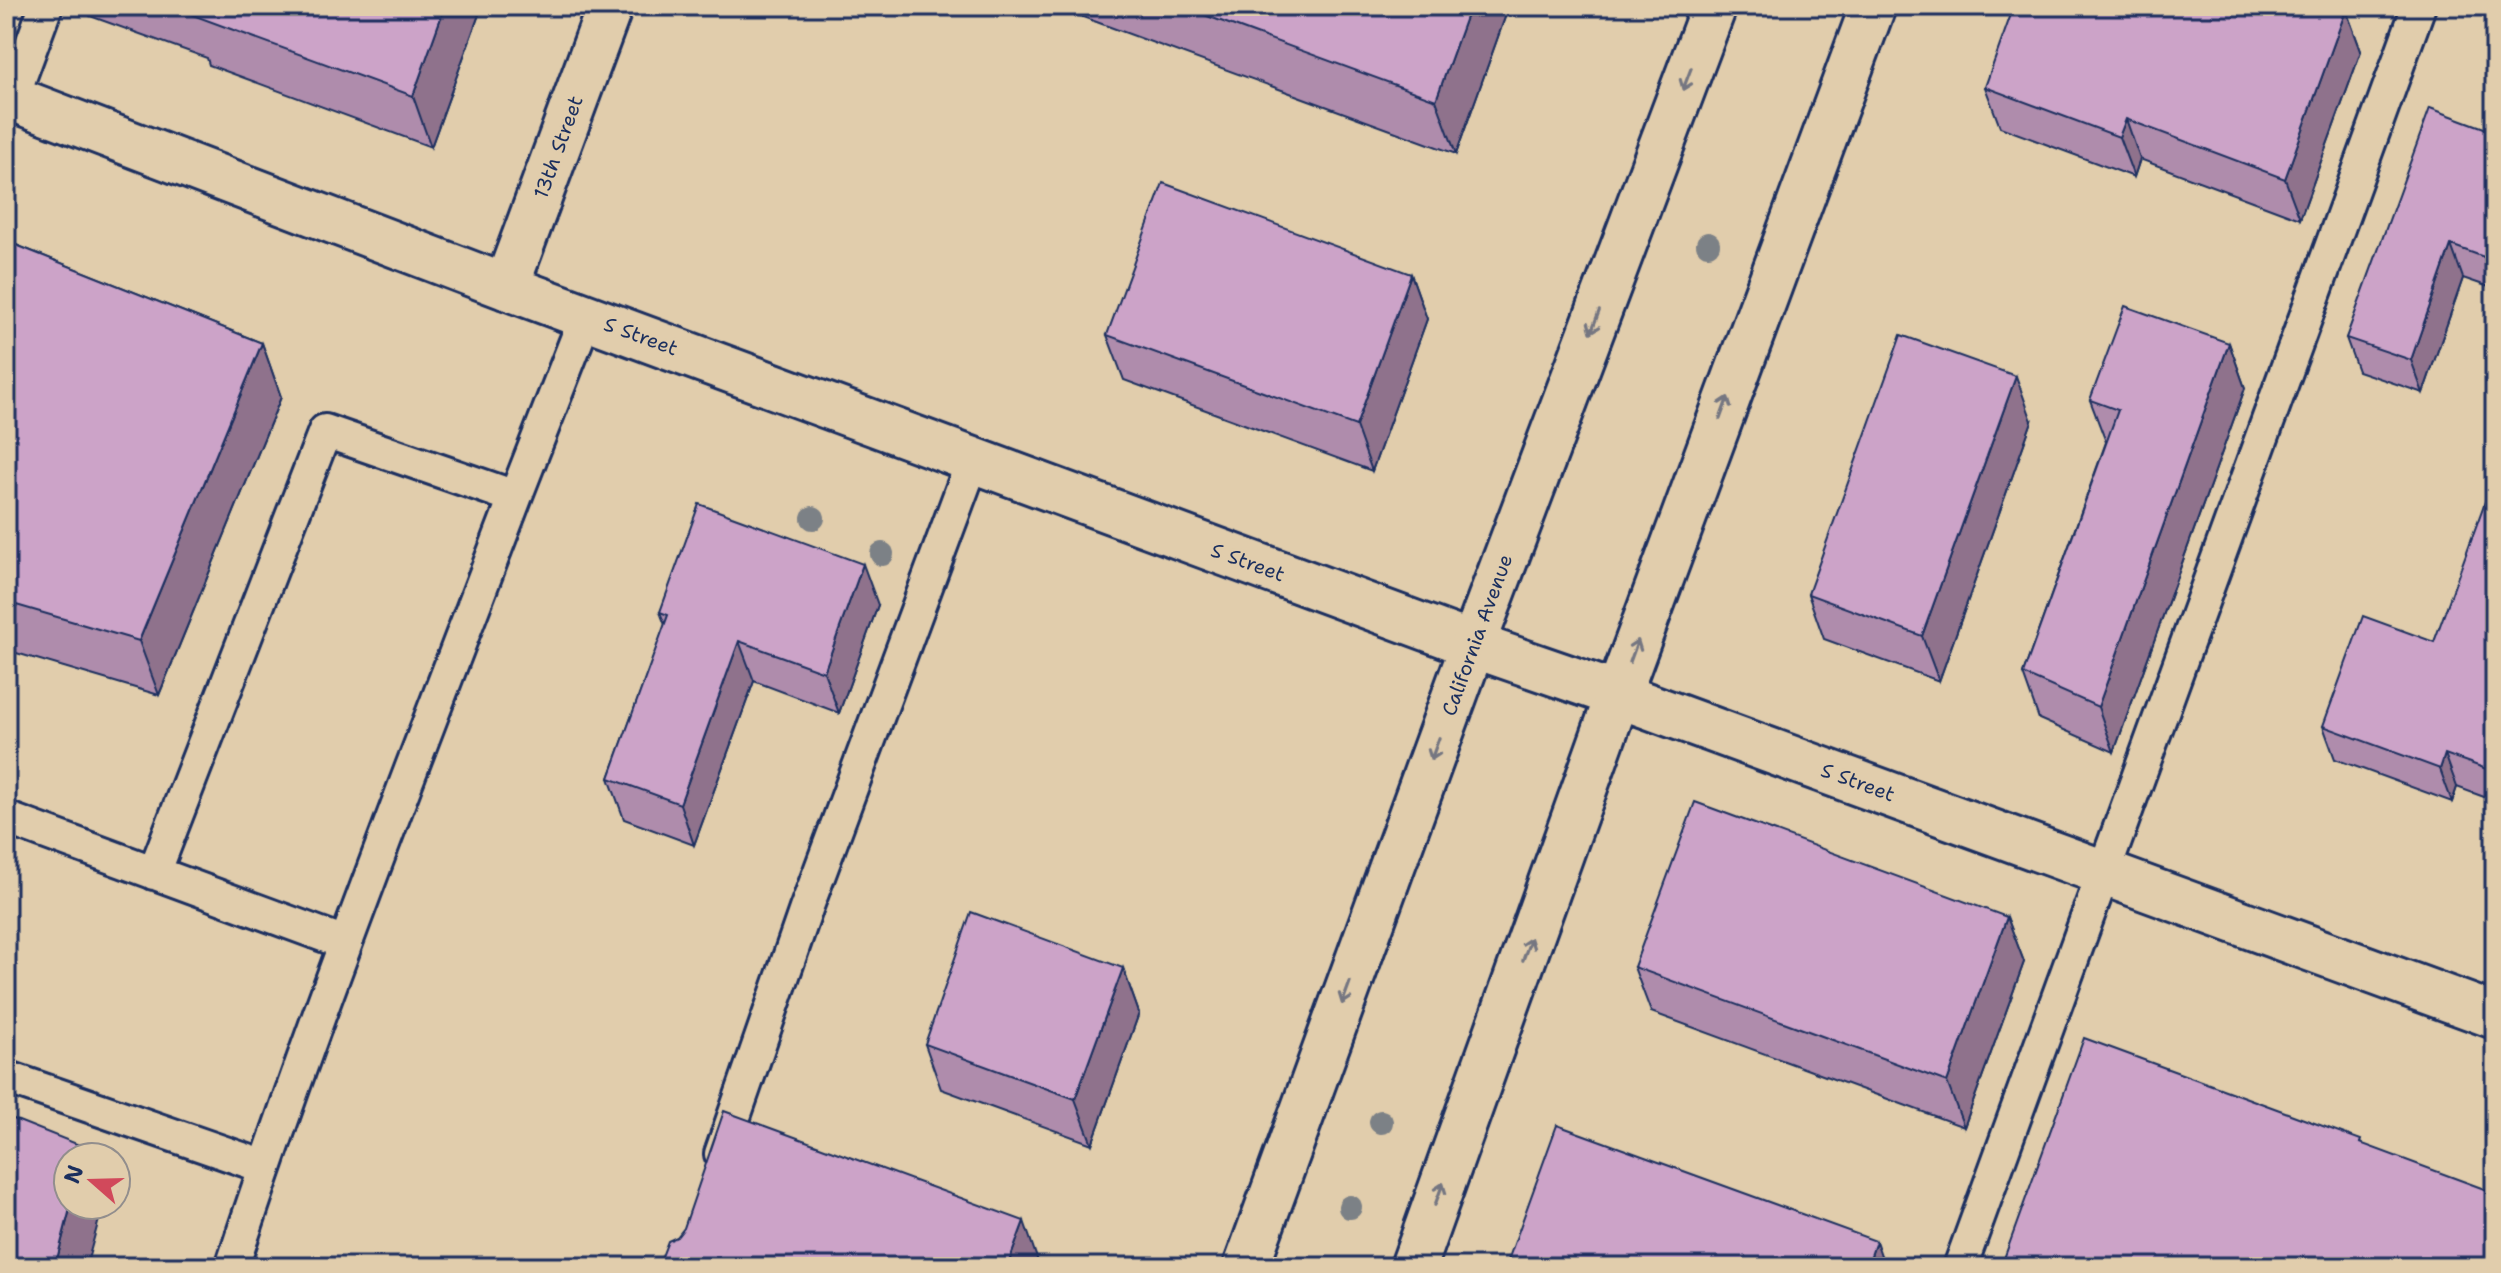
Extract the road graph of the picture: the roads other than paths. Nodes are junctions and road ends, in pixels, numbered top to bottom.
1 (46, 6) edge
2 (610, 6) edge
3 (1714, 6) edge
4 (1873, 6) edge
5 (2419, 6) edge
6 (9, 97) edge
7 (506, 287) junction
8 (586, 316) junction
9 (973, 460) junction
10 (515, 497) junction
11 (1473, 645) junction
12 (1618, 695) junction
13 (6, 818) edge
14 (2103, 872) junction
15 (154, 873) junction
16 (345, 943) junction
17 (2495, 1016) edge
18 (6, 1077) edge
19 (265, 1167) junction
20 (713, 1177) edge
21 (232, 1267) edge
22 (1246, 1267) edge
23 (1413, 1267) edge
24 (1960, 1267) edge

1 - 6 lane
2 - 7 street, 13th Street
3 -> 11 street, California Avenue
12 -> 4 street
5 - 14 lane
6 - 7 street, S Street
7 - 8 street, S Street
8 - 9 street, S Street
8 - 10 lane
9 - 11 street, S Street
9 - 20 lane
10 - 15 lane
10 - 16 lane
11 - 12 street, S Street
11 -> 22 street, California Avenue
12 - 14 street, S Street
23 -> 12 street
13 - 15 lane
14 - 17 street, S Street
14 - 24 lane
15 - 16 lane
16 - 19 lane
18 - 19 lane
19 - 21 lane

